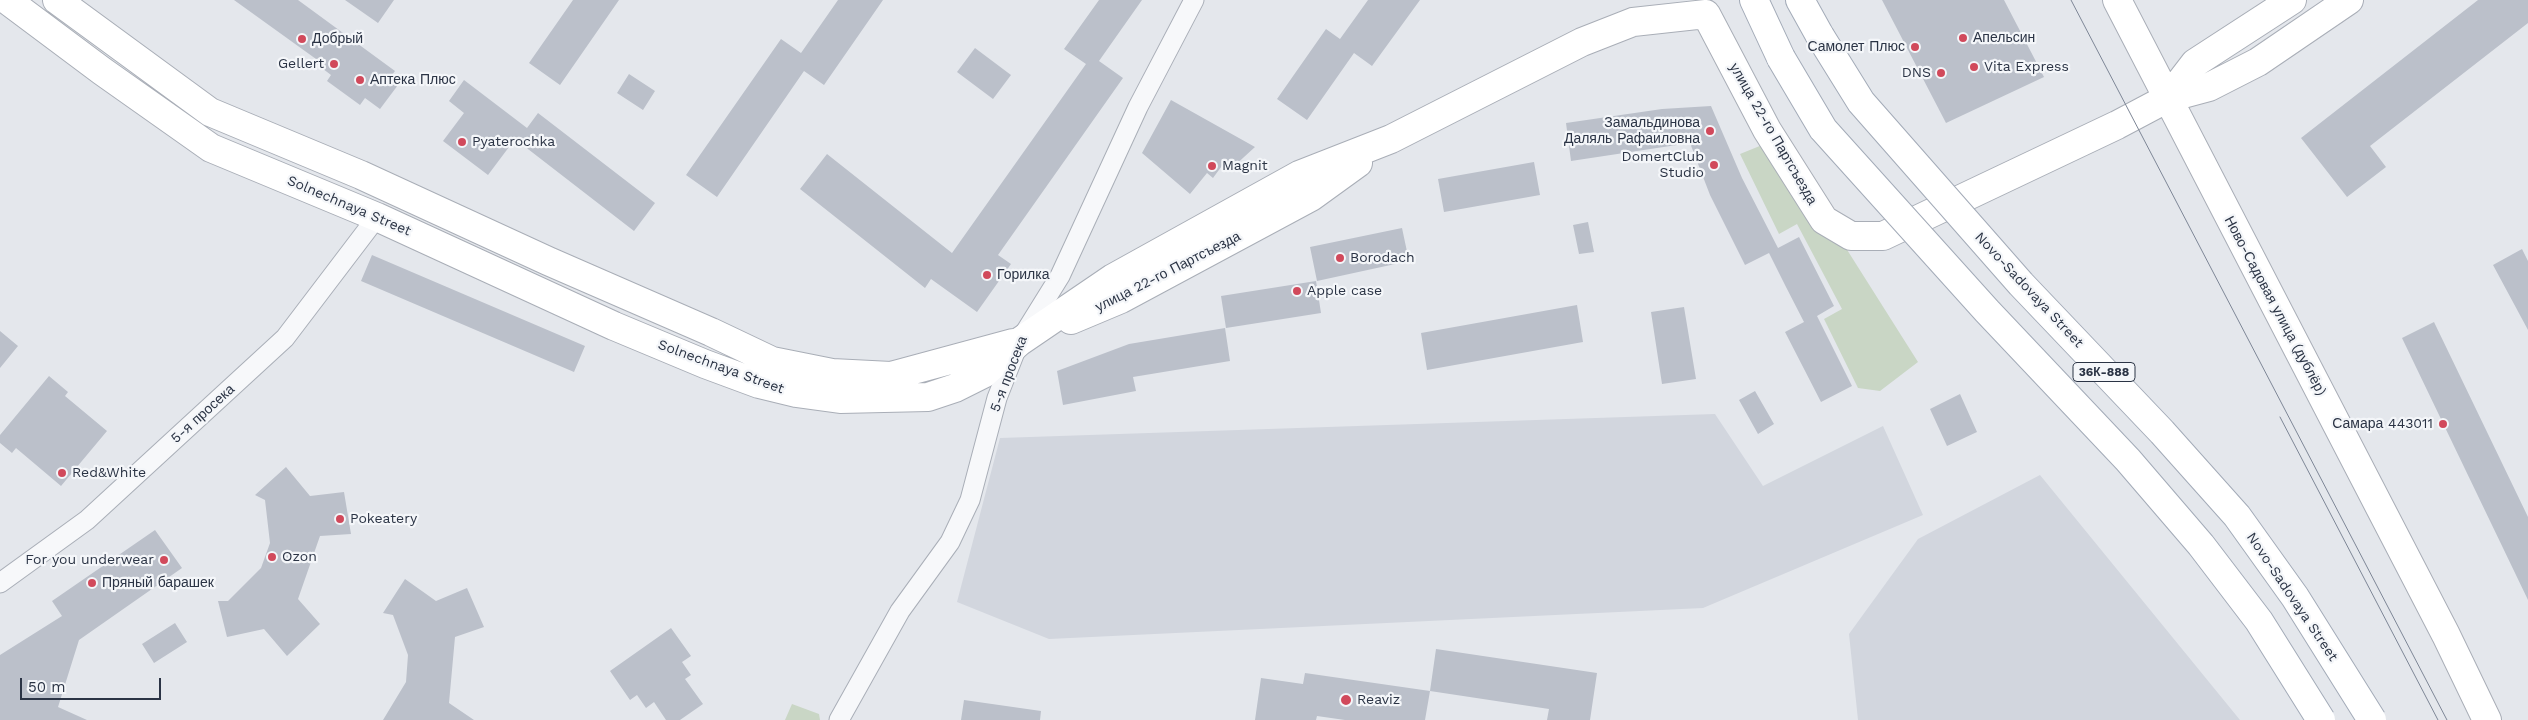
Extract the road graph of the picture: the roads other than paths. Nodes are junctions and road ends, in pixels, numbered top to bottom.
1 (7, 0) edge
2 (57, 0) edge
3 (1194, 0) edge
4 (1754, 0) edge
5 (1800, 0) edge
6 (2117, 0) edge
7 (2292, 0) edge
8 (2349, 0) edge
9 (2168, 98) junction
10 (377, 217) junction
11 (1019, 342) junction
12 (0, 582) edge
13 (839, 720) edge
14 (2321, 720) edge
15 (2372, 720) edge
16 (2487, 720) edge

1 - 10 main road, Solnechnaya Street
2 - 11 main road, Solnechnaya Street
3 - 11 street, 5-я просека
4 - 14 main road, 36К-888, bridge
5 - 15 main road, Novo-Sadovaya Street / 36К-888, bridge
6 - 9 main road, Ново-Садовая улица (дублёр)
7 - 9 main road, улица 22-го Партсъезда
8 - 9 main road, улица 22-го Партсъезда
9 - 11 main road, улица 22-го Партсъезда
9 - 16 main road, Ново-Садовая улица (дублёр)
10 - 11 main road, Solnechnaya Street
10 - 12 street, 5-я просека
11 - 13 street, 5-я просека

